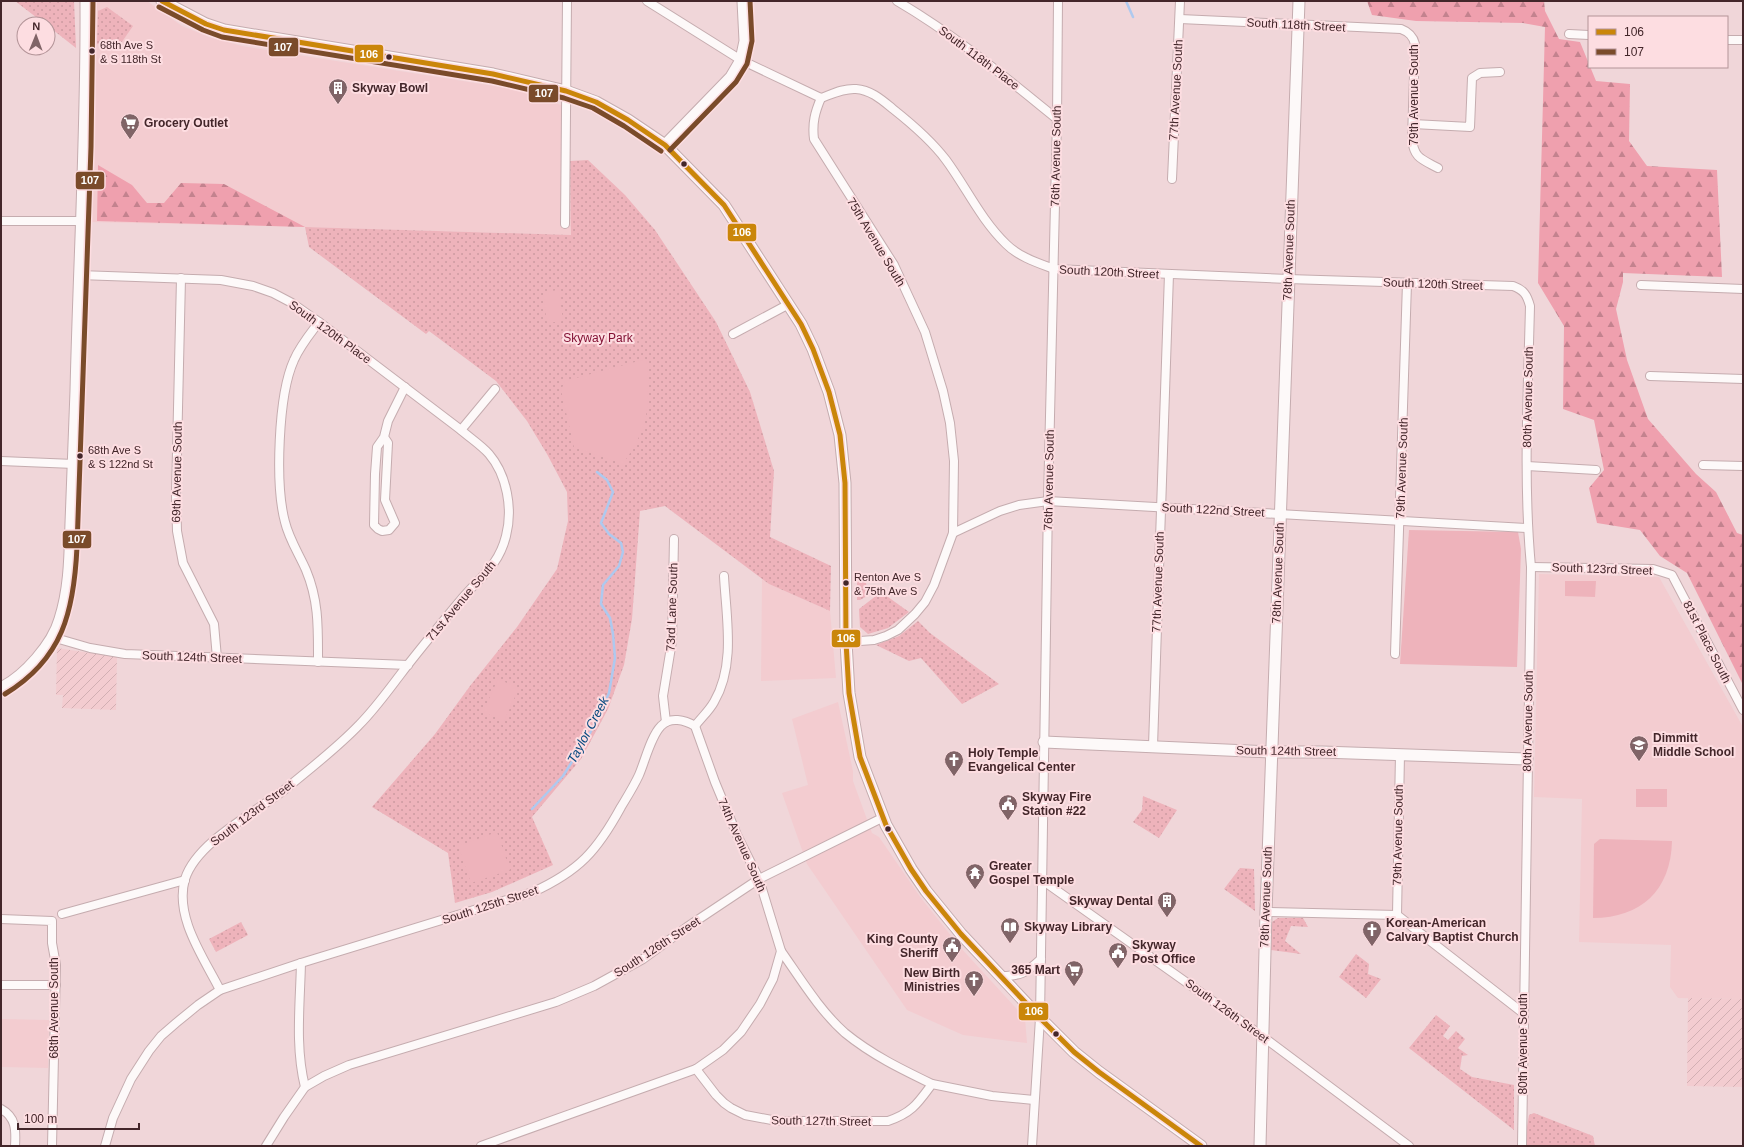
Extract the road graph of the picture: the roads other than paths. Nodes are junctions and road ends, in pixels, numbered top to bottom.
1 (86, 1) edge
2 (162, 1) edge
3 (567, 1) edge
4 (647, 1) edge
5 (743, 1) edge
6 (897, 1) edge
7 (1058, 1) edge
8 (1180, 1) edge
9 (1299, 1) edge
10 (1180, 18) junction
11 (1299, 25) junction
12 (1410, 34) joint
13 (1569, 34) dead end
14 (1588, 35) edge
15 (1728, 40) edge
16 (1743, 40) edge
17 (741, 60) junction
18 (1500, 72) dead end
19 (566, 91) junction
20 (821, 98) junction
21 (1057, 119) junction
22 (1413, 124) junction
23 (665, 145) junction
24 (1438, 168) dead end
25 (1172, 179) dead end
26 (1, 220) edge
27 (81, 221) junction
28 (565, 224) dead end
29 (1054, 270) junction
30 (1169, 274) junction
31 (79, 275) junction
32 (181, 278) junction
33 (1288, 280) junction
34 (1407, 283) junction
35 (1640, 285) dead end
36 (1743, 289) edge
37 (1527, 296) joint
38 (789, 304) junction
39 (319, 322) junction
40 (733, 334) dead end
41 (1650, 376) dead end
42 (1743, 379) edge
43 (405, 387) junction
44 (495, 389) dead end
45 (462, 430) junction
46 (384, 437) junction
47 (1, 461) edge
48 (74, 464) junction
49 (1703, 465) dead end
50 (1527, 466) junction
51 (1743, 466) edge
52 (1596, 470) dead end
53 (1048, 501) junction
54 (1161, 508) junction
55 (1280, 514) junction
56 (1400, 520) junction
57 (1527, 528) junction
58 (953, 533) junction
59 (674, 539) dead end
60 (1531, 567) junction
61 (1672, 575) joint
62 (724, 576) dead end
63 (52, 637) junction
64 (846, 642) junction
65 (1395, 654) dead end
66 (217, 658) junction
67 (318, 662) junction
68 (408, 665) junction
69 (1, 688) edge
70 (1743, 710) edge
71 (666, 722) junction
72 (695, 726) junction
73 (1044, 742) junction
74 (1152, 746) junction
75 (1272, 752) junction
76 (1400, 754) junction
77 (1527, 759) junction
78 (882, 818) junction
79 (759, 879) junction
80 (185, 880) junction
81 (1042, 880) junction
82 (1266, 912) junction
83 (62, 914) dead end
84 (1397, 915) junction
85 (1, 919) edge
86 (781, 951) junction
87 (1041, 959) junction
88 (301, 963) junction
89 (1001, 976) junction
90 (1, 985) edge
91 (56, 985) junction
92 (220, 990) junction
93 (1523, 1013) junction
94 (1040, 1018) junction
95 (1262, 1036) junction
96 (696, 1069) junction
97 (932, 1084) junction
98 (305, 1087) junction
99 (1034, 1100) junction
100 (1, 1109) edge
101 (15, 1146) edge
102 (52, 1146) edge
103 (105, 1146) edge
104 (266, 1146) edge
105 (481, 1146) edge
106 (1032, 1146) edge
107 (1201, 1146) edge
108 (1260, 1146) edge
109 (1409, 1146) edge
110 (1522, 1146) edge

1 - 27 street
2 - 19 street
3 - 19 street
4 - 17 street
5 - 17 street
6 - 21 street, South 118th Place
7 - 21 street, 76th Avenue South
8 - 10 street, 77th Avenue South
9 - 11 street, 78th Avenue South
10 - 11 street, South 118th Street
10 - 25 street, 77th Avenue South
11 - 12 street, South 118th Street
11 - 33 street, 78th Avenue South
12 - 22 street, 79th Avenue South
13 - 14 street
15 - 16 street
17 - 20 street
17 - 23 street
18 - 22 street
19 - 23 street
19 - 28 street
20 - 29 street, South 120th Street
20 - 58 street, 75th Avenue South
21 - 29 street, 76th Avenue South
22 - 24 street, 79th Avenue South
23 - 38 street
26 - 27 street
27 - 31 street
29 - 30 street, South 120th Street
29 - 53 street, 76th Avenue South
30 - 33 street, South 120th Street
30 - 54 street, 77th Avenue South
31 - 32 street, South 120th Place
31 - 48 street
32 - 39 street, South 120th Place
32 - 66 street, 69th Avenue South
33 - 34 street, South 120th Street
33 - 55 street, 78th Avenue South
34 - 37 street, South 120th Street
34 - 56 street, 79th Avenue South
35 - 36 street
37 - 50 street, 80th Avenue South
38 - 40 street
38 - 64 street
39 - 43 street, South 120th Place
39 - 67 street
41 - 42 street
43 - 45 street, South 120th Place
43 - 46 street
44 - 45 street
45 - 68 street, 71st Avenue South
46 - 46 street
47 - 48 street
48 - 63 street
49 - 51 street
50 - 52 street
50 - 57 street, 80th Avenue South
53 - 54 street, South 122nd Street
53 - 58 street, South 122nd Street
53 - 73 street, 76th Avenue South
54 - 55 street, South 122nd Street
54 - 74 street, 77th Avenue South
55 - 56 street, South 122nd Street
55 - 75 street, 78th Avenue South
56 - 57 street, South 122nd Street
56 - 65 street, 79th Avenue South
57 - 60 street, 80th Avenue South
58 - 64 street, 75th Avenue South
59 - 71 street, 73rd Lane South
60 - 61 street, South 123rd Street
60 - 77 street, 80th Avenue South
61 - 70 street, 81st Place South
62 - 72 street
63 - 66 street, South 124th Street
63 - 69 street
64 - 78 street
66 - 67 street, South 124th Street
67 - 68 street, South 124th Street
68 - 80 street, South 123rd Street
71 - 72 street
71 - 88 street, South 125th Street
72 - 79 street, 74th Avenue South
73 - 74 street, South 124th Street
73 - 81 street, 76th Avenue South
74 - 75 street, South 124th Street
75 - 76 street, South 124th Street
75 - 82 street, 78th Avenue South
76 - 77 street, South 124th Street
76 - 84 street, 79th Avenue South
77 - 93 street, 80th Avenue South
78 - 79 street, South 126th Street
78 - 89 street
79 - 86 street, 74th Avenue South
79 - 98 street, South 126th Street
80 - 83 street
80 - 92 street, South 123rd Street
81 - 87 street, 76th Avenue South
81 - 95 street, South 126th Street
82 - 84 street
82 - 95 street, 78th Avenue South
84 - 93 street
85 - 91 street, 68th Avenue South
86 - 96 street
86 - 97 street
87 - 89 street
87 - 94 street, 76th Avenue South
88 - 92 street, South 125th Street
88 - 98 street
89 - 94 street
90 - 91 street
91 - 102 street, 68th Avenue South
92 - 103 street
93 - 110 street, 80th Avenue South
94 - 99 street, 76th Avenue South
94 - 107 street
95 - 108 street, 78th Avenue South
95 - 109 street, South 126th Street
96 - 97 street, South 127th Street
96 - 105 street
97 - 99 street
98 - 104 street
99 - 106 street, 76th Avenue South
100 - 101 street

